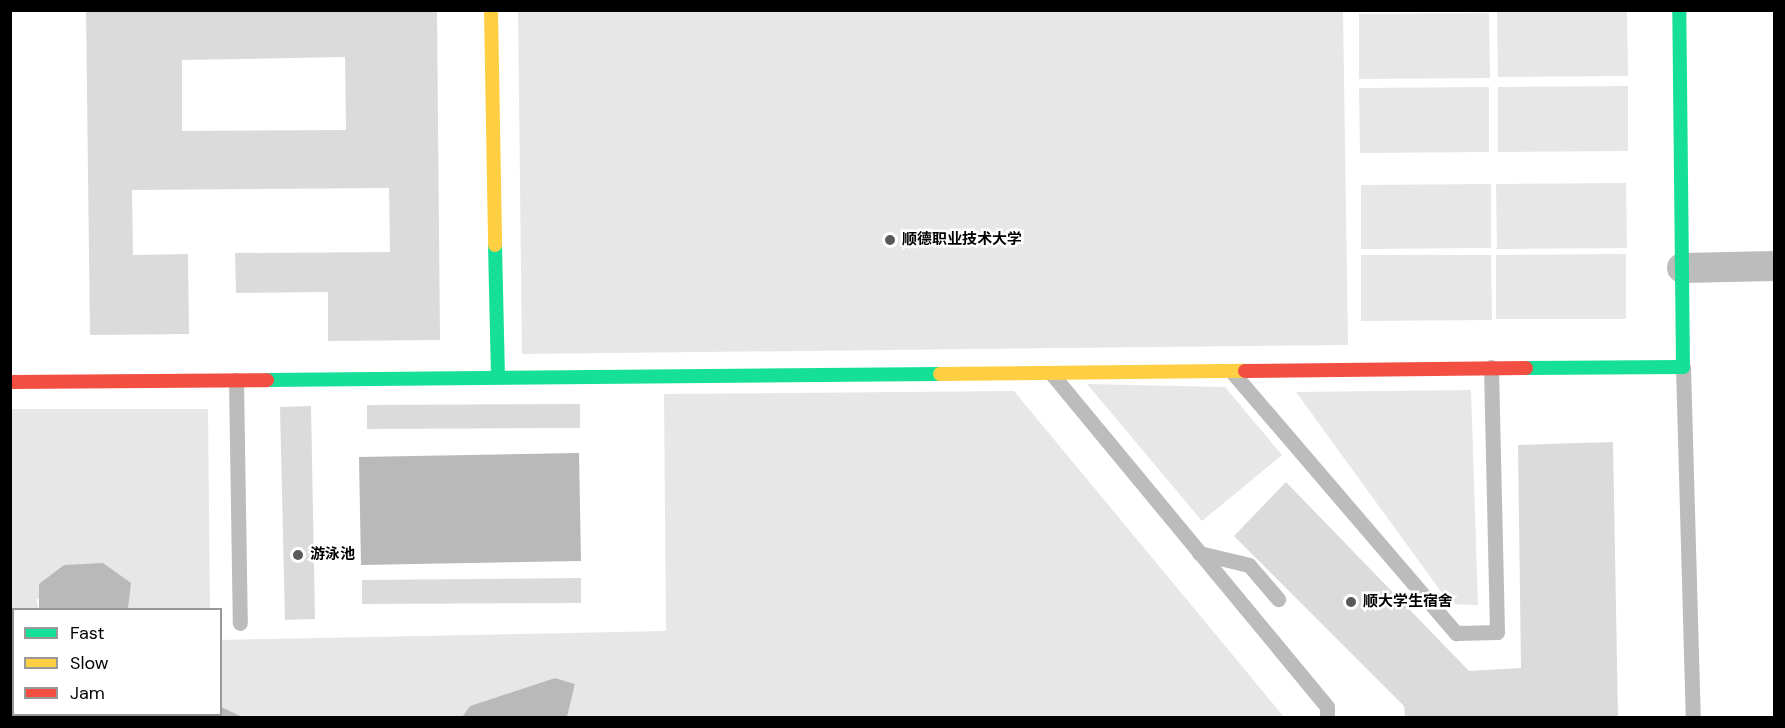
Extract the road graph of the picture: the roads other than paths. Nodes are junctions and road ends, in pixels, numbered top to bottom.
1 (491, 10) edge
2 (1679, 10) edge
3 (1774, 266) edge
4 (1682, 268) junction
5 (1683, 367) junction
6 (1491, 368) junction
7 (1231, 370) junction
8 (1050, 372) junction
9 (498, 377) junction
10 (236, 380) junction
11 (10, 382) edge
12 (1199, 553) junction
13 (1278, 599) dead end
14 (240, 623) dead end
15 (1328, 717) edge
16 (1693, 717) edge

1 - 9 street
2 - 4 street
3 - 4 street
4 - 5 street
5 - 6 street
5 - 16 lane
6 - 7 street
6 - 7 lane
7 - 8 street
8 - 9 street
8 - 12 lane
9 - 10 street
10 - 11 street
10 - 14 lane
12 - 13 lane
12 - 15 lane

